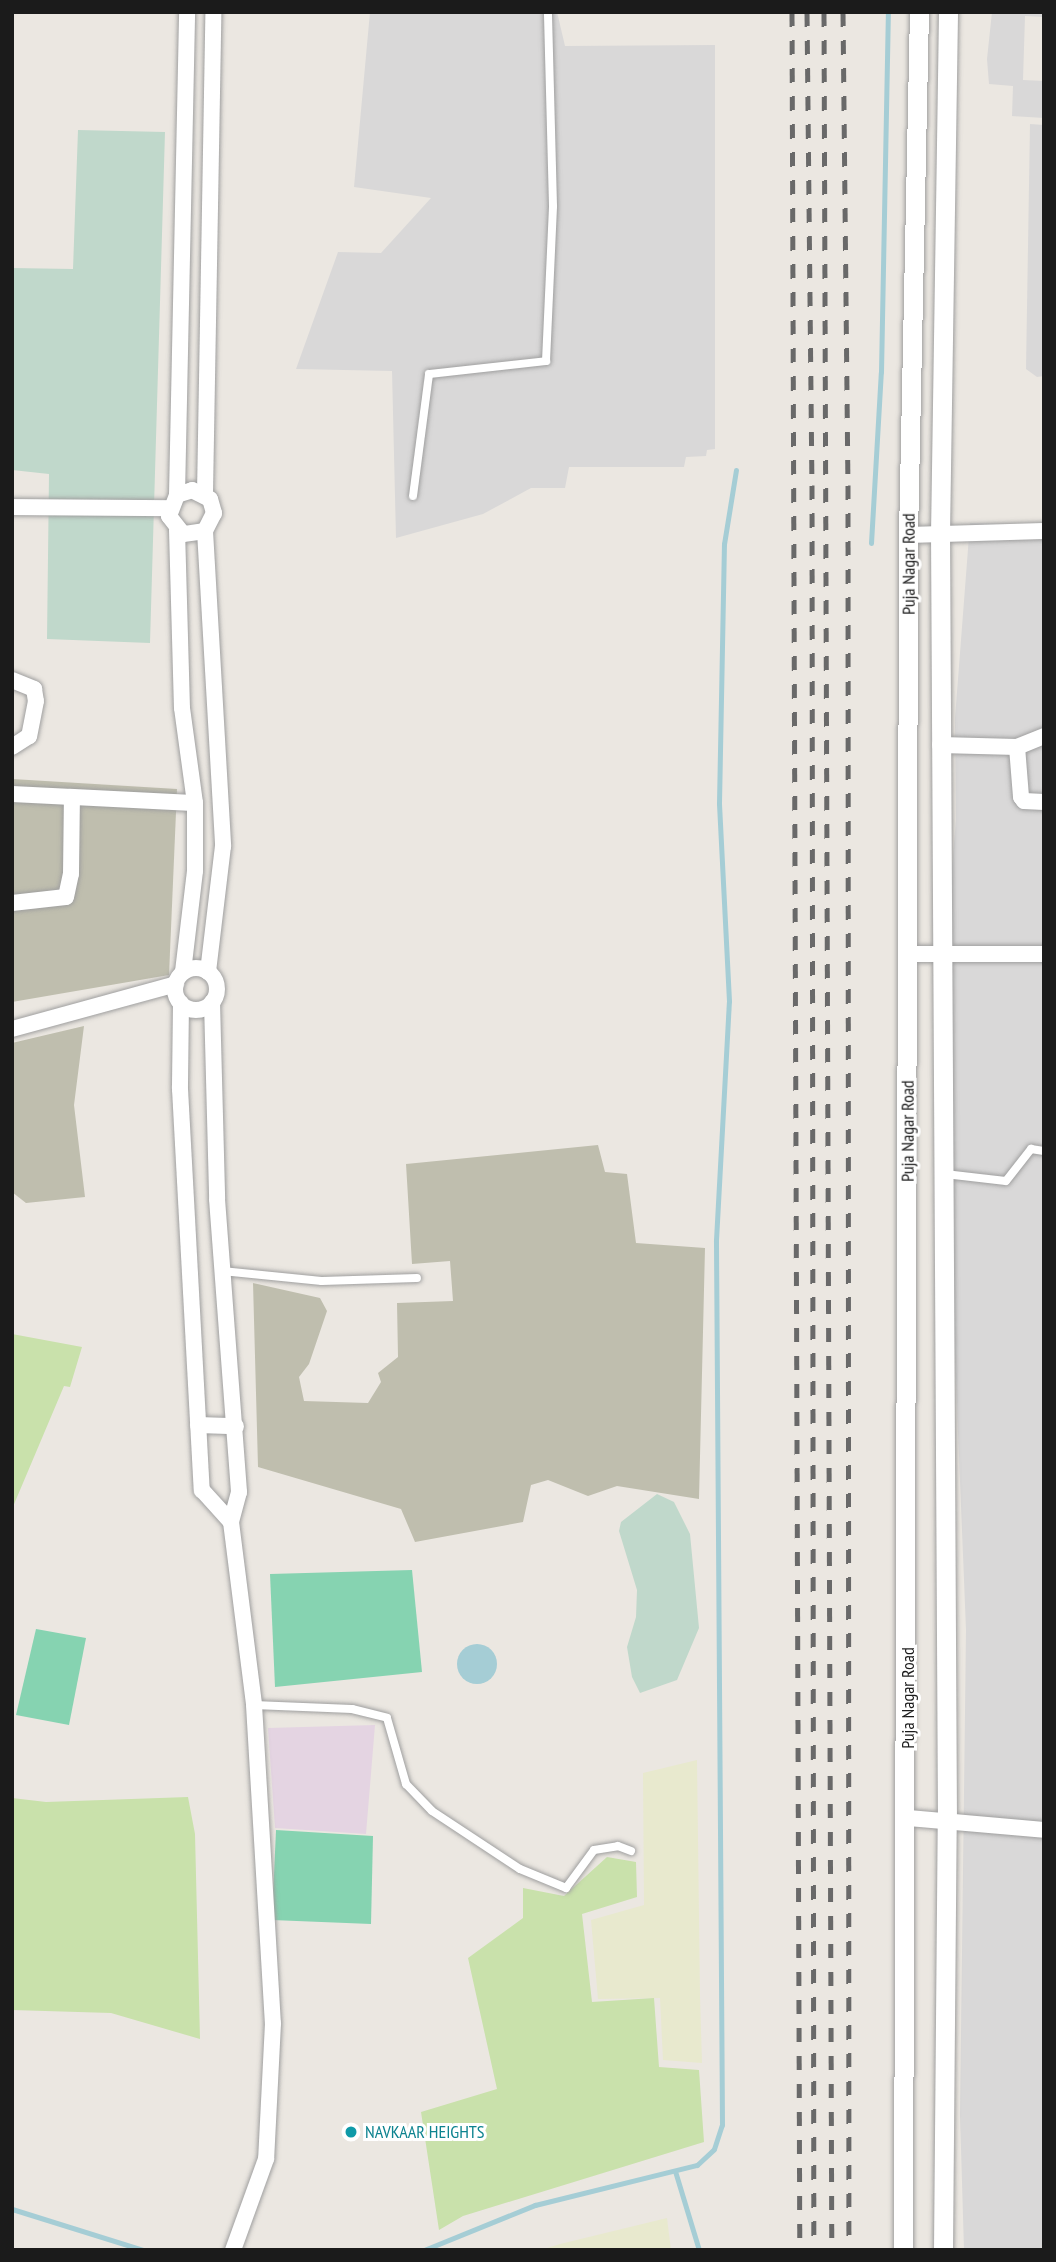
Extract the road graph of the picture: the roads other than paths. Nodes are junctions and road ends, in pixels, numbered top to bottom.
1 (187, 12) edge
2 (213, 12) edge
3 (548, 12) edge
4 (919, 12) edge
5 (948, 12) edge
6 (205, 494) junction
7 (412, 496) dead end
8 (173, 502) junction
9 (12, 507) edge
10 (177, 530) junction
11 (205, 531) junction
12 (1044, 531) edge
13 (940, 534) junction
14 (908, 535) junction
15 (12, 680) edge
16 (183, 708) junction
17 (212, 708) junction
18 (1042, 740) edge
19 (940, 745) junction
20 (12, 747) edge
21 (1017, 747) junction
22 (12, 794) edge
23 (72, 797) junction
24 (1044, 802) edge
25 (195, 803) junction
26 (12, 903) edge
27 (908, 954) junction
28 (1044, 954) edge
29 (941, 955) junction
30 (208, 972) junction
31 (179, 978) junction
32 (212, 1002) junction
33 (181, 1003) junction
34 (12, 1029) edge
35 (1044, 1151) edge
36 (942, 1173) junction
37 (217, 1199) junction
38 (186, 1200) junction
39 (222, 1271) junction
40 (417, 1278) dead end
41 (198, 1425) junction
42 (236, 1426) junction
43 (231, 1522) junction
44 (254, 1705) junction
45 (908, 1818) junction
46 (947, 1823) junction
47 (1044, 1830) edge
48 (631, 1851) dead end
49 (233, 2247) edge
50 (903, 2250) edge
51 (943, 2250) edge

1 - 8 street
2 - 6 street
3 - 7 lane
4 - 14 street, Puja Nagar Road
5 - 13 street, Puja Nagar Road
6 - 8 street
6 - 11 street
8 - 9 street
8 - 10 street
10 - 11 street
10 - 16 street
11 - 17 street
12 - 13 street
13 - 14 street
13 - 19 street, Puja Nagar Road
14 - 27 street, Puja Nagar Road
15 - 20 street
16 - 17 street
16 - 25 street
17 - 30 street
18 - 21 street
19 - 21 street
19 - 29 street, Puja Nagar Road
21 - 24 street
22 - 23 street
23 - 25 street
23 - 26 street
25 - 31 street
27 - 29 street
27 - 45 street, Puja Nagar Road
28 - 29 street
29 - 36 street, Puja Nagar Road
30 - 31 street
30 - 32 street
31 - 33 street
31 - 34 street
32 - 33 street
32 - 37 street
33 - 38 street
35 - 36 lane
36 - 46 street, Puja Nagar Road
37 - 38 street
37 - 39 street
38 - 41 street
39 - 40 lane
39 - 42 street
41 - 42 street
41 - 43 street
42 - 43 street
43 - 44 street
44 - 48 lane
44 - 49 street
45 - 46 street
45 - 50 street, Puja Nagar Road
46 - 47 street
46 - 51 street, Puja Nagar Road

